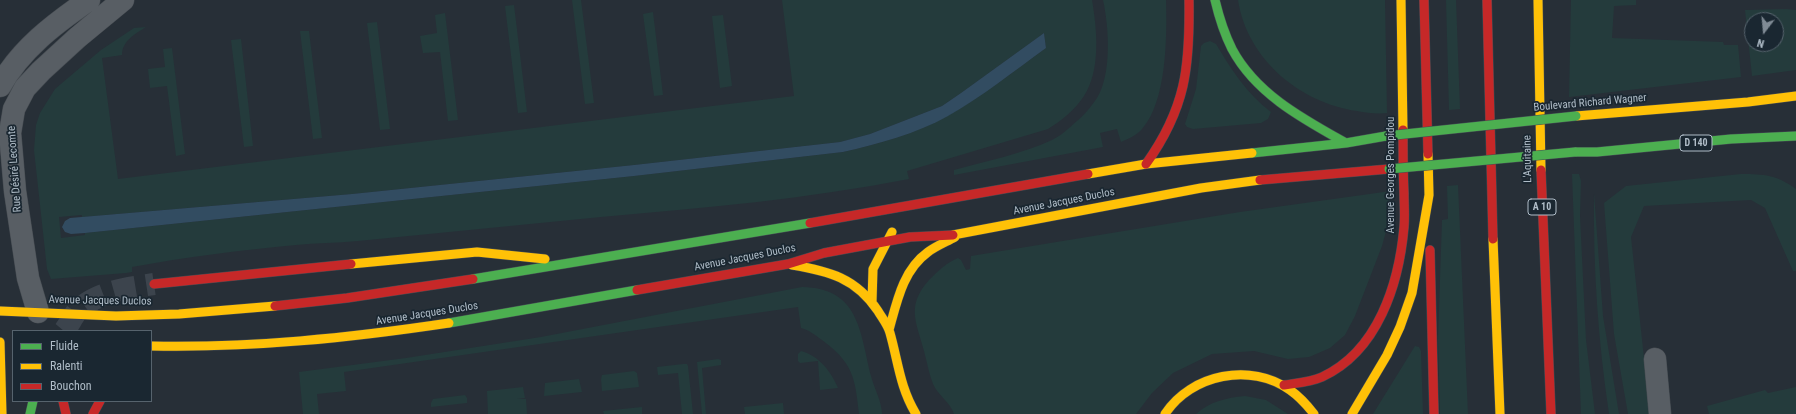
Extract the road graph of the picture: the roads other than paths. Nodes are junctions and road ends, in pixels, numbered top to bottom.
1 (89, 0) edge
2 (123, 0) edge
3 (1189, 0) edge
4 (1215, 0) edge
5 (1402, 0) edge
6 (1424, 0) edge
7 (1487, 0) edge
8 (1538, 0) edge
9 (0, 86) edge
10 (1796, 96) edge
11 (1386, 136) joint
12 (1796, 136) edge
13 (1346, 143) junction
14 (1146, 164) junction
15 (1430, 195) junction
16 (910, 205) junction
17 (903, 216) dead end
18 (894, 230) dead end
19 (959, 235) junction
20 (886, 241) junction
21 (570, 262) junction
22 (788, 264) junction
23 (154, 284) tunnel mouth
24 (872, 302) junction
25 (0, 311) edge
26 (40, 318) junction
27 (889, 330) junction
28 (2, 343) edge
29 (152, 346) edge
30 (179, 347) junction
31 (158, 355) dead end
32 (1655, 359) dead end
33 (1284, 385) junction
34 (33, 402) edge
35 (64, 402) edge
36 (99, 402) edge
37 (2, 414) edge
38 (30, 414) edge
39 (66, 414) edge
40 (93, 414) edge
41 (916, 414) edge
42 (1165, 414) edge
43 (1314, 414) edge
44 (1352, 414) edge
45 (1434, 414) edge
46 (1500, 414) edge
47 (1551, 414) edge
48 (1660, 414) edge

1 - 9 street
2 - 26 street, Rue Désiré Lecomte
3 - 14 main road
4 - 13 main road
5 - 33 main road, Avenue Georges Pompidou
6 - 15 main road
7 - 46 main road
8 - 47 main road, L'Aquitaine / A 10
10 - 11 main road, Boulevard Richard Wagner, bridge
11 - 13 main road, Avenue Jacques Duclos
12 - 19 main road, Avenue Jacques Duclos / D 140, bridge
13 - 14 main road, Avenue Jacques Duclos
14 - 16 main road, Avenue Jacques Duclos
15 - 44 main road
15 - 45 main road
16 - 17 main road
16 - 21 main road, Avenue Jacques Duclos
18 - 20 main road
19 - 20 main road, Avenue Jacques Duclos
19 - 27 main road
20 - 22 main road, Avenue Jacques Duclos
20 - 24 main road
21 - 23 main road
21 - 26 main road, Avenue Jacques Duclos
22 - 24 main road
22 - 30 main road, Avenue Jacques Duclos
24 - 27 main road
25 - 26 main road, Avenue Jacques Duclos
27 - 41 main road
28 - 37 main road
29 - 30 main road, Avenue Jacques Duclos
30 - 31 main road
32 - 48 street
33 - 42 main road
33 - 43 main road
34 - 38 main road
35 - 39 main road
36 - 40 main road

